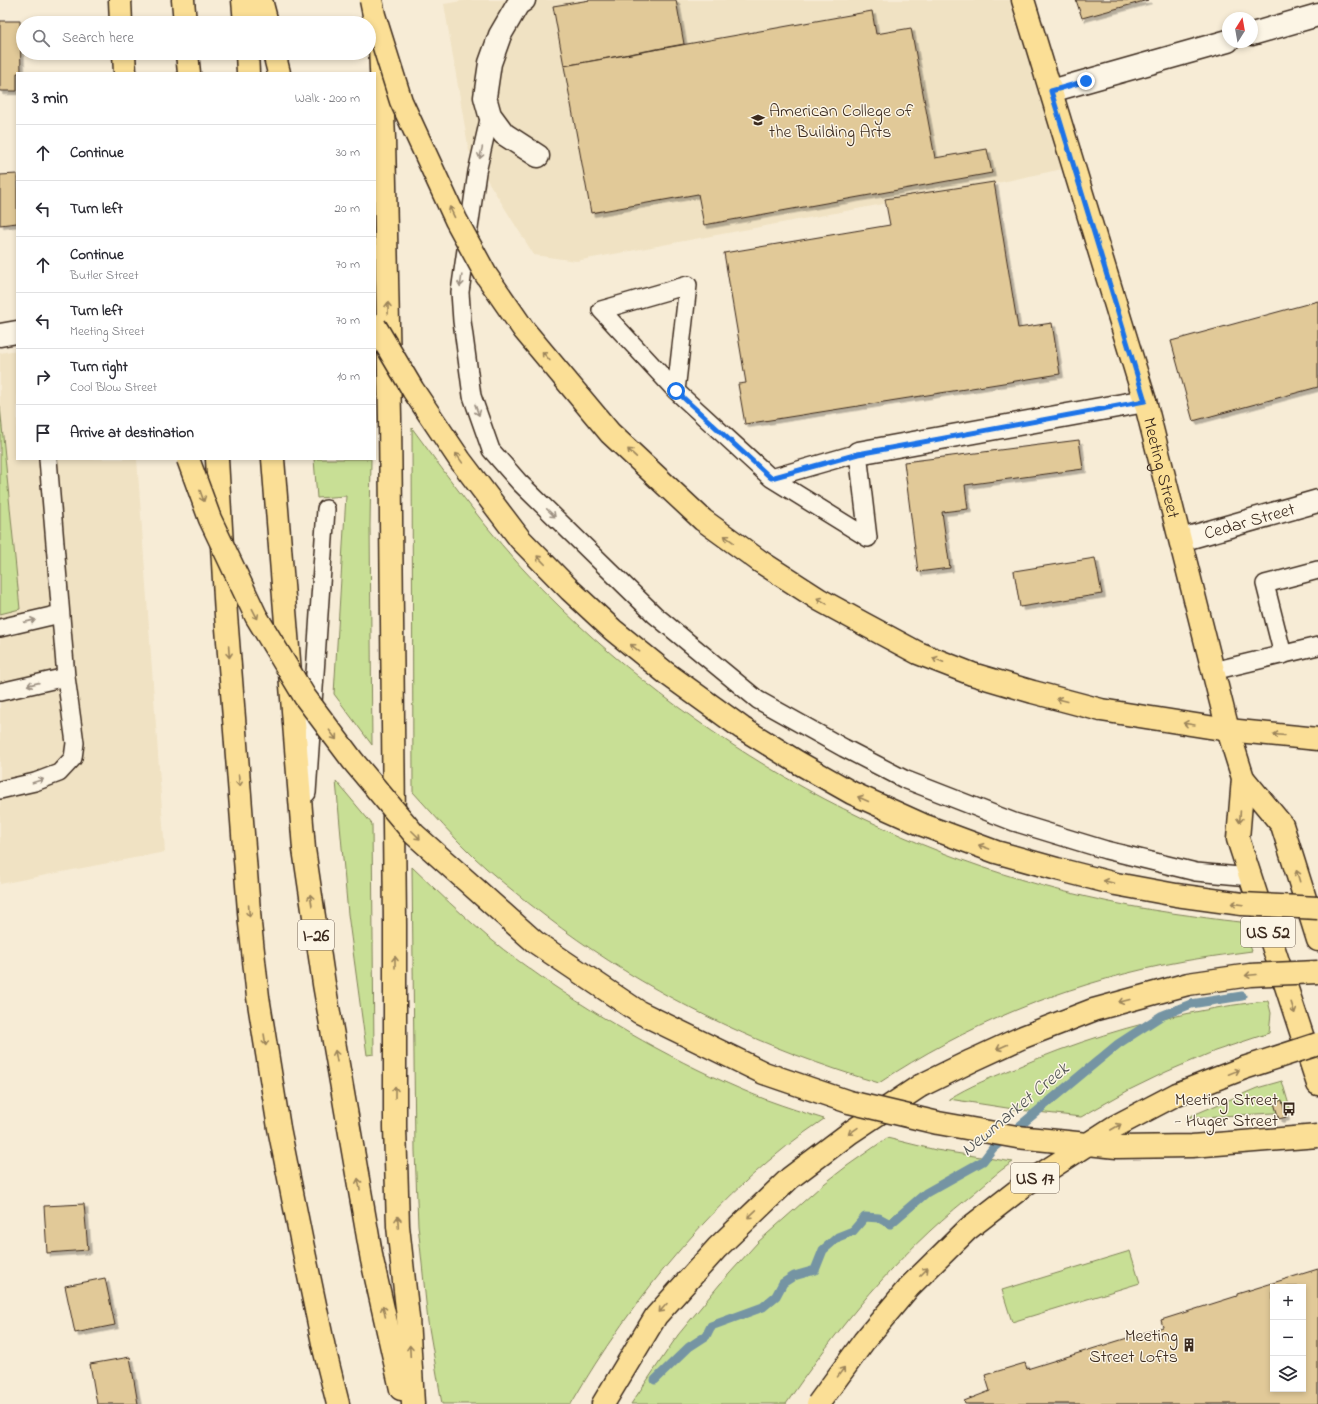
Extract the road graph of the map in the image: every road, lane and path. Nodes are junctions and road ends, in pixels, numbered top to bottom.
1 (120, 0) edge
2 (183, 0) edge
3 (243, 0) edge
4 (261, 0) edge
5 (370, 0) edge
6 (378, 0) edge
7 (524, 0) edge
8 (1024, 0) edge
9 (1318, 15) edge
10 (121, 16) edge
11 (184, 16) edge
12 (244, 16) edge
13 (265, 16) edge
14 (375, 16) edge
15 (376, 20) edge
16 (1258, 32) edge
17 (1222, 43) edge
18 (124, 60) edge
19 (188, 60) edge
20 (247, 60) edge
21 (276, 60) edge
22 (125, 72) edge
23 (189, 72) edge
24 (248, 72) edge
25 (279, 72) edge
26 (1051, 91) junction
27 (490, 115) junction
28 (538, 156) dead end
29 (376, 328) edge
30 (16, 332) edge
31 (0, 334) edge
32 (676, 391) junction
33 (1145, 401) junction
34 (858, 454) junction
35 (48, 460) edge
36 (188, 460) edge
37 (217, 460) edge
38 (273, 460) edge
39 (771, 478) junction
40 (1318, 501) edge
41 (326, 509) dead end
42 (1181, 540) junction
43 (1318, 570) edge
44 (60, 614) junction
45 (0, 628) edge
46 (1318, 646) edge
47 (1283, 655) junction
48 (1213, 671) junction
49 (66, 677) junction
50 (0, 692) edge
51 (1228, 730) junction
52 (1318, 739) edge
53 (1243, 778) junction
54 (0, 790) edge
55 (304, 849) junction
56 (1250, 877) junction
57 (1318, 908) edge
58 (1318, 940) edge
59 (1318, 972) edge
60 (1318, 1044) edge
61 (1318, 1084) edge
62 (1318, 1136) edge
63 (338, 1404) edge
64 (404, 1404) edge
65 (413, 1404) edge
66 (603, 1404) edge
67 (818, 1404) edge

1 - 10 main road
2 - 11 main road
3 - 12 main road
4 - 13 main road
14 -> 5 main road, bridge
65 -> 6 main road
7 - 27 street
8 - 26 main road, Meeting Street / US 52
9 - 16 street
51 -> 15 main road, bridge
17 - 26 street
18 - 22 main road
19 - 23 main road
20 - 24 main road
21 - 25 main road
26 - 33 main road, Meeting Street / US 52
27 - 28 street
27 -> 56 lane
57 -> 29 main road, bridge
30 - 31 street
32 - 32 lane
32 - 39 lane
33 - 34 street
33 - 42 main road, Meeting Street / US 52
34 - 39 lane
34 - 39 lane
35 - 44 lane
36 -> 62 main road, bridge
37 -> 63 main road, bridge
38 - 55 main road, I-26, bridge
40 - 42 street, Cedar Street
41 - 55 lane
42 - 48 main road, Meeting Street / US 52
43 - 47 lane
45 -> 44 lane
44 - 49 lane
46 - 47 lane
47 - 48 lane
48 - 51 main road, Meeting Street / US 52
49 -> 50 lane
54 -> 49 lane
52 -> 51 main road
51 - 53 main road, Meeting Street / US 52
53 -> 56 main road, Meeting Street / US 52
58 -> 53 main road, Meeting Street / US 52
64 -> 55 main road, I-26
56 -> 61 main road, Meeting Street / US 52
59 -> 66 main road, bridge
67 -> 60 main road, US 17, bridge

